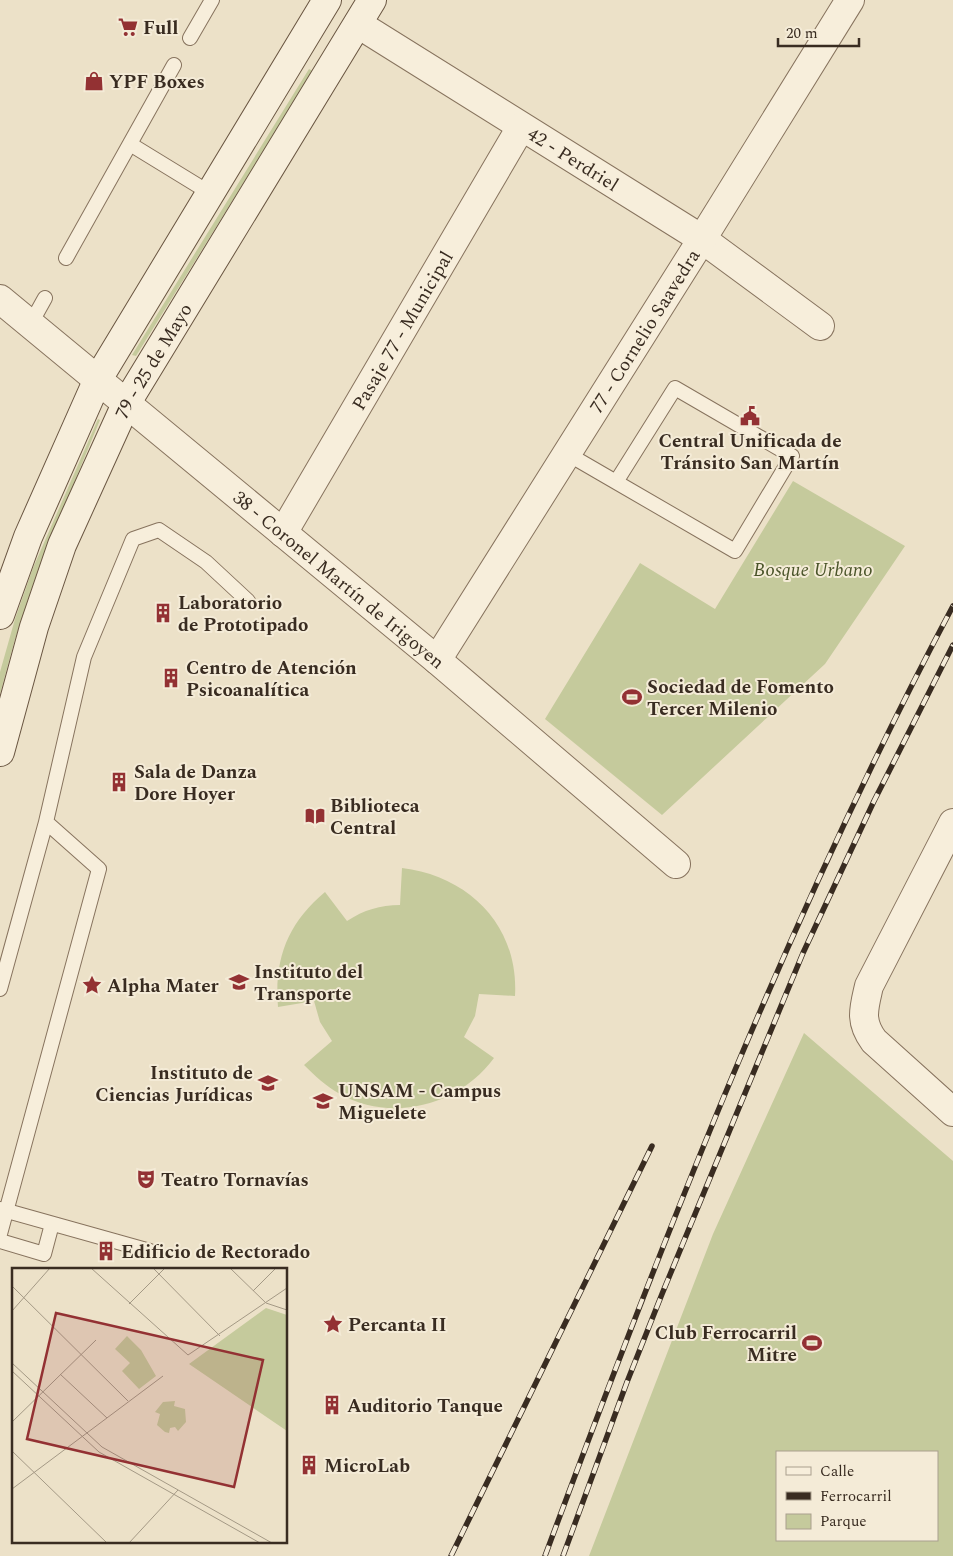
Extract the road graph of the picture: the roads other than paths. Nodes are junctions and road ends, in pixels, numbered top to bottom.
1 (212, 0) edge
2 (372, 0) edge
3 (850, 0) edge
4 (324, 1) edge
5 (358, 24) junction
6 (190, 38) dead end
7 (174, 65) dead end
8 (521, 127) junction
9 (130, 144) junction
10 (210, 193) junction
11 (702, 240) junction
12 (66, 258) dead end
13 (45, 298) dead end
14 (0, 299) edge
15 (30, 325) junction
16 (820, 326) dead end
17 (98, 379) junction
18 (126, 404) junction
19 (566, 453) junction
20 (616, 482) junction
21 (283, 533) junction
22 (248, 601) dead end
23 (0, 615) edge
24 (437, 660) junction
25 (0, 752) edge
26 (46, 822) junction
27 (953, 823) edge
28 (676, 864) dead end
29 (0, 989) edge
30 (953, 1112) edge
31 (3, 1210) edge
32 (52, 1224) junction
33 (0, 1234) edge
34 (0, 1241) edge
35 (150, 1251) dead end

1 - 6 lane
2 - 5 street, 79 - 25 de Mayo
3 - 11 street, 77 - Cornelio Saavedra
4 - 5 street, 42 - Perdriel
4 - 10 street, 79 - 25 de Mayo
5 - 8 street, 42 - Perdriel
5 - 18 street, 79 - 25 de Mayo
7 - 9 lane
8 - 11 street, 42 - Perdriel
8 - 21 street, Pasaje 77 - Municipal
9 - 10 lane
9 - 12 lane
10 - 17 street, 79 - 25 de Mayo
11 - 16 street, 42 - Perdriel
11 - 19 street, 77 - Cornelio Saavedra
13 - 15 lane
14 - 15 street, 38 - Coronel Martín de Irigoyen
15 - 17 street, 38 - Coronel Martín de Irigoyen
17 - 18 street, 38 - Coronel Martín de Irigoyen
17 - 23 street, 79 - 25 de Mayo
18 - 21 street, 38 - Coronel Martín de Irigoyen
18 - 25 street, 79 - 25 de Mayo
19 - 20 lane
19 - 24 street, 77 - Cornelio Saavedra
20 - 20 lane
21 - 24 street, 38 - Coronel Martín de Irigoyen
22 - 26 lane
24 - 28 street, 38 - Coronel Martín de Irigoyen
26 - 29 lane
26 - 31 lane
27 - 30 street
31 - 32 lane
31 - 33 lane
32 - 34 lane
32 - 35 lane

